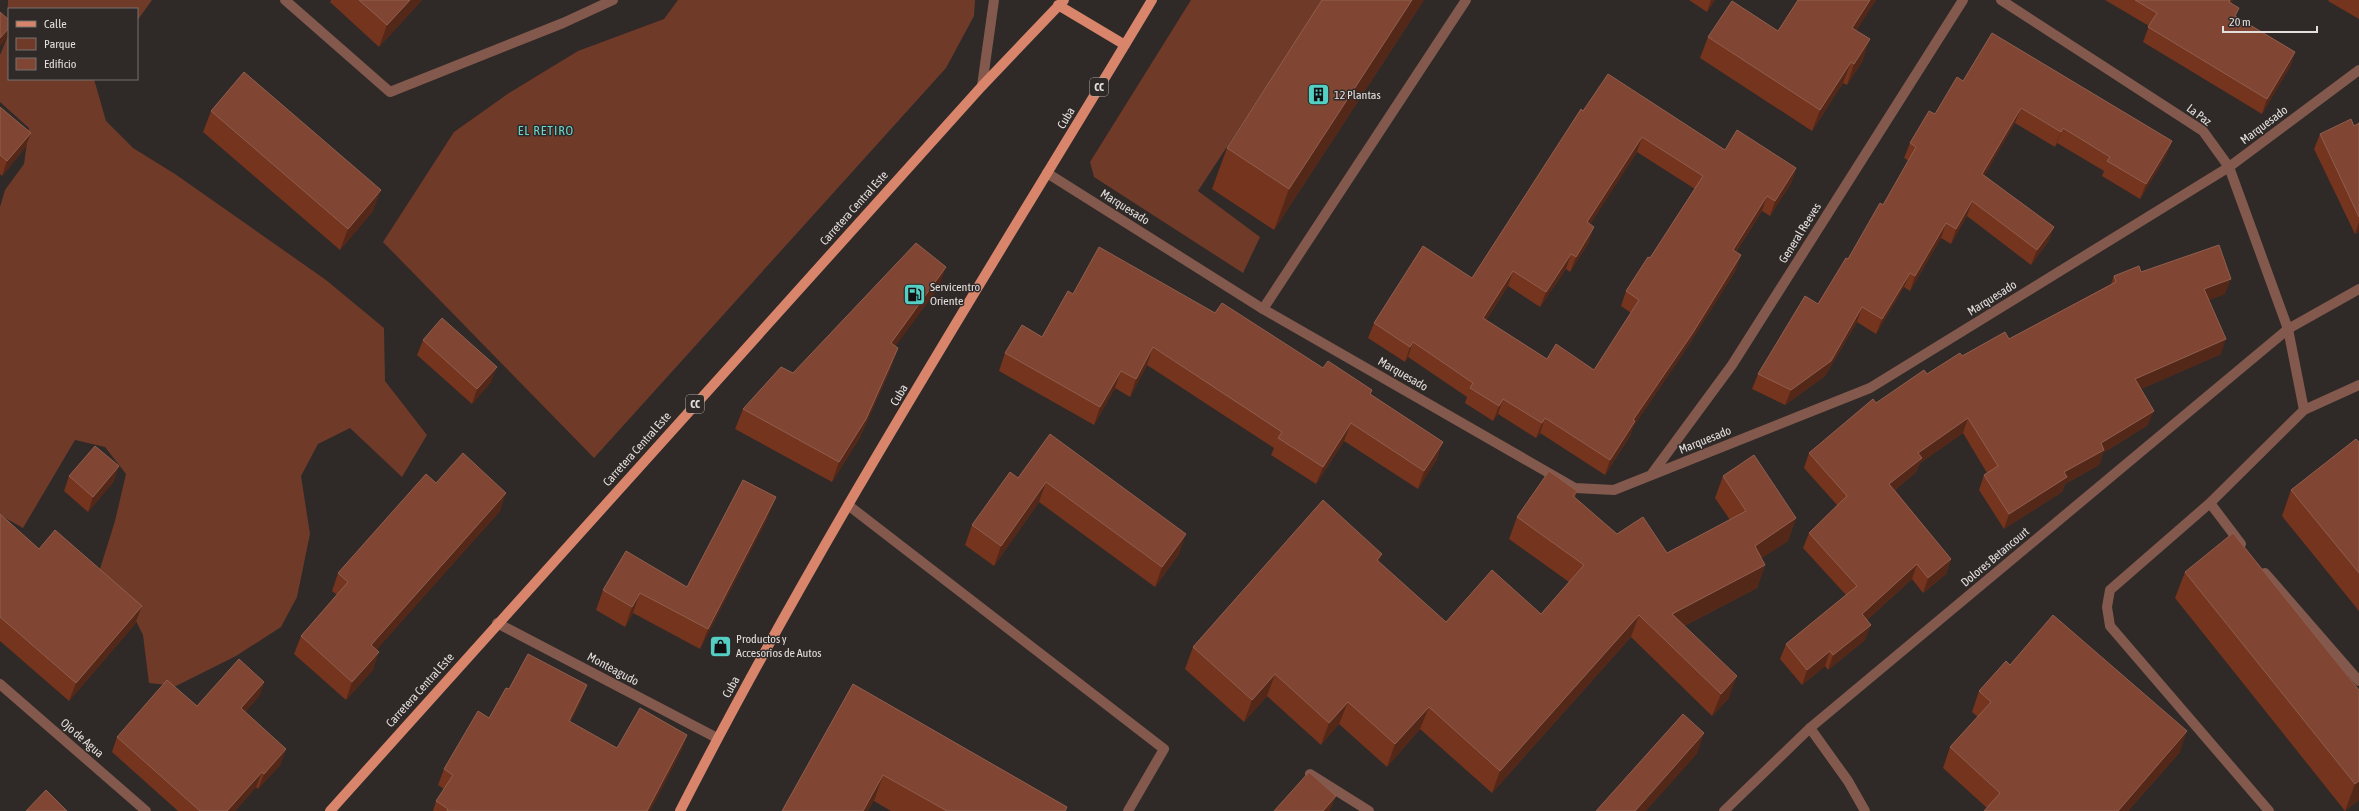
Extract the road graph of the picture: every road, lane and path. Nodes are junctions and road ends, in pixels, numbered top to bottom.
1 (285, 0) edge
2 (613, 0) edge
3 (994, 0) edge
4 (1152, 0) edge
5 (1466, 0) edge
6 (1963, 0) edge
7 (2001, 0) edge
8 (1058, 2) edge
9 (1125, 45) junction
10 (2359, 70) edge
11 (982, 86) junction
12 (2229, 167) junction
13 (1047, 173) junction
14 (2359, 290) edge
15 (1263, 308) junction
16 (2288, 329) junction
17 (2359, 385) edge
18 (2304, 410) junction
19 (1651, 475) junction
20 (2210, 503) junction
21 (848, 505) junction
22 (2247, 551) edge
23 (2256, 563) edge
24 (497, 623) junction
25 (2359, 681) edge
26 (0, 684) edge
27 (1810, 728) junction
28 (717, 738) junction
29 (1310, 774) edge
30 (146, 811) edge
31 (330, 811) edge
32 (680, 811) edge
33 (1128, 811) edge
34 (1369, 811) edge
35 (1724, 811) edge
36 (1864, 811) edge
37 (2269, 811) edge

1 - 2 street
3 - 11 street
4 - 9 main road, Cuba / CC
5 - 15 street
6 - 19 street, General Reeves
7 - 12 street, La Paz
8 - 9 main road
8 - 11 main road, Carretera Central Este / CC
9 - 13 main road, Cuba / CC
10 - 12 street, Marquesado
11 - 24 main road, Carretera Central Este / CC
12 - 16 street, La Paz
12 - 19 street, Marquesado
13 - 15 street, Marquesado
13 - 21 main road, Cuba / CC
14 - 16 street, Dolores Betancourt
15 - 19 street, Marquesado
16 - 18 street, La Paz
16 - 27 street, Dolores Betancourt
17 - 18 street
18 - 20 street
20 - 22 street
20 - 37 street
21 - 28 main road, Cuba / CC
21 - 33 street
23 - 25 street
24 - 28 street, Monteagudo
24 - 31 main road, Carretera Central Este / CC
26 - 30 street, Ojo de Agua
27 - 35 street, Dolores Betancourt
27 - 36 street
28 - 32 main road, Cuba / CC
29 - 34 street

